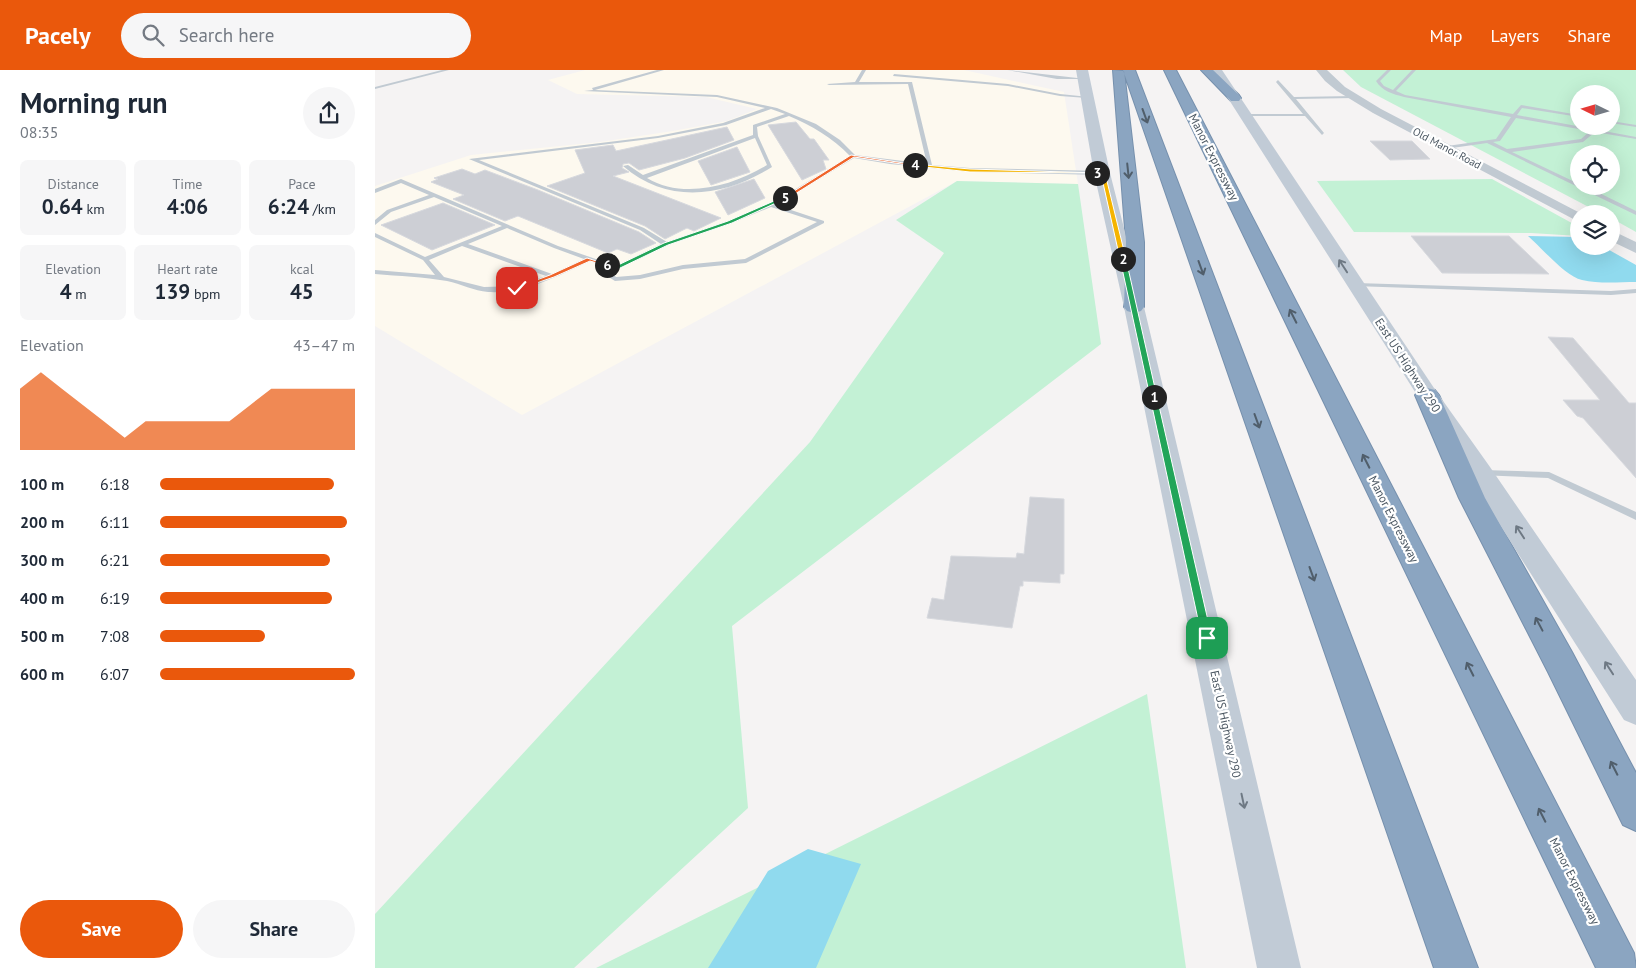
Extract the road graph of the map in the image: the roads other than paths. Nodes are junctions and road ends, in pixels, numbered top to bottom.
1 (447, 70) edge
2 (662, 70) edge
3 (864, 70) edge
4 (1009, 70) edge
5 (1118, 70) edge
6 (1129, 70) edge
7 (1170, 70) edge
8 (1207, 70) edge
9 (1216, 70) edge
10 (1321, 70) edge
11 (1389, 70) edge
12 (1414, 70) edge
13 (894, 75) dead end
14 (1278, 81) dead end
15 (1084, 82) edge
16 (829, 84) dead end
17 (856, 84) junction
18 (375, 88) edge
19 (1393, 92) junction
20 (1354, 97) junction
21 (1235, 98) junction
22 (1293, 98) junction
23 (770, 107) junction
24 (789, 114) junction
25 (1570, 114) edge
26 (1246, 115) junction
27 (1307, 115) junction
28 (1513, 116) junction
29 (1620, 123) edge
30 (1570, 126) edge
31 (1636, 126) edge
32 (1322, 134) dead end
33 (1588, 135) edge
34 (1617, 135) edge
35 (756, 136) junction
36 (1635, 139) edge
37 (1486, 142) junction
38 (1447, 148) junction
39 (1506, 151) junction
40 (853, 156) junction
41 (626, 166) dead end
42 (930, 166) junction
43 (1103, 173) junction
44 (643, 177) junction
45 (1570, 182) edge
46 (375, 191) edge
47 (434, 195) junction
48 (1598, 195) edge
49 (771, 205) junction
50 (389, 211) junction
51 (375, 212) edge
52 (1570, 213) edge
53 (1636, 213) edge
54 (375, 223) edge
55 (507, 226) junction
56 (375, 235) edge
57 (1620, 240) edge
58 (462, 244) junction
59 (666, 244) junction
60 (1636, 248) edge
61 (425, 259) junction
62 (589, 259) junction
63 (616, 268) junction
64 (375, 272) edge
65 (552, 276) junction
66 (442, 279) junction
67 (1356, 285) junction
68 (1636, 291) edge
69 (1134, 308) junction
70 (1427, 395) junction
71 (1481, 473) junction
72 (1636, 516) edge
73 (1636, 709) edge
74 (1636, 812) edge
75 (1279, 968) edge
76 (1456, 968) edge
77 (1619, 968) edge

1 - 18 lane
2 - 23 lane
3 - 17 lane
4 - 15 lane
5 -> 69 highway
6 -> 76 highway
77 -> 7 highway, Manor Expressway
8 - 21 highway
9 - 21 main road, East US Highway 290
10 - 20 street, Old Manor Road
11 - 19 lane
12 - 19 lane
13 - 15 lane
14 - 22 lane
15 - 43 main road, East US Highway 290
16 - 17 lane
17 - 42 lane
19 - 28 lane
20 - 22 lane
20 - 38 street, Old Manor Road
21 - 26 main road, East US Highway 290
22 - 27 lane
23 - 24 lane
23 - 59 lane
24 - 35 lane
24 - 40 lane
25 - 28 lane
26 - 27 lane
67 -> 26 main road, East US Highway 290
27 - 32 lane
28 - 30 lane
28 - 37 lane
29 - 31 lane
33 - 39 lane
34 - 36 lane
35 - 44 lane
35 - 44 lane
37 - 38 lane
37 - 39 lane
38 - 52 street, Old Manor Road
39 - 45 lane
40 - 42 lane
40 - 49 lane
41 - 44 lane
42 - 43 lane
43 - 69 main road, East US Highway 290
46 - 47 lane
47 - 50 lane
47 - 55 lane
48 - 53 lane
49 - 59 lane
49 - 63 lane
50 - 51 lane
50 - 54 lane
55 - 58 lane
55 - 62 lane
56 - 61 lane
57 - 60 street
58 - 61 lane
58 - 65 lane
59 - 63 lane
61 - 66 lane
62 - 63 lane
62 - 65 lane
64 - 66 lane
65 - 66 lane
67 - 68 lane
67 - 70 main road, East US Highway 290
69 -> 75 main road, East US Highway 290
70 - 71 main road, East US Highway 290
74 -> 70 highway
71 - 72 lane
73 -> 71 main road, East US Highway 290

